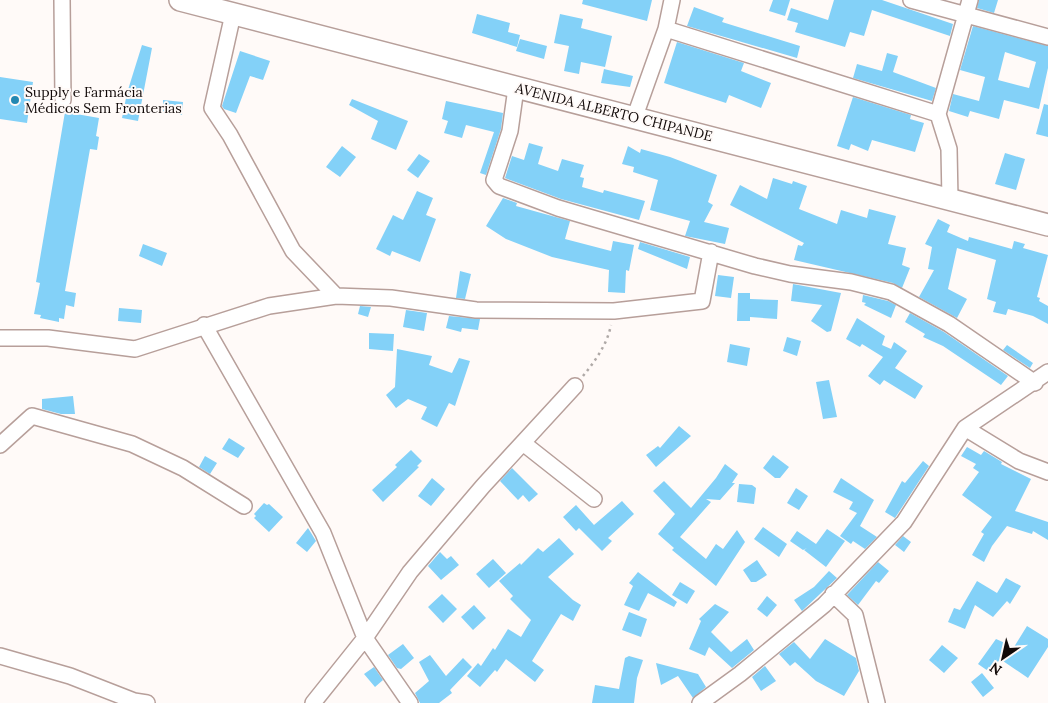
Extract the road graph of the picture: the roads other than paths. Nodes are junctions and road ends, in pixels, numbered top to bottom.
1 (62, 0) edge
2 (180, 0) edge
3 (672, 0) edge
4 (911, 0) edge
5 (970, 0) edge
6 (234, 14) junction
7 (967, 15) junction
8 (666, 29) junction
9 (1048, 37) edge
10 (516, 88) junction
11 (63, 100) dead end
12 (938, 114) junction
13 (635, 116) junction
14 (950, 200) junction
15 (1048, 225) edge
16 (711, 252) junction
17 (336, 296) junction
18 (204, 325) junction
19 (0, 338) edge
20 (1048, 372) edge
21 (1035, 382) junction
22 (575, 386) road end
23 (965, 428) junction
24 (523, 443) junction
25 (0, 445) edge
26 (1048, 472) edge
27 (594, 499) dead end
28 (244, 506) dead end
29 (833, 594) junction
30 (365, 638) junction
31 (0, 656) edge
32 (147, 703) edge
33 (313, 703) edge
34 (410, 703) edge
35 (700, 703) edge
36 (877, 703) edge

1 - 11 street
2 - 6 main road, AVENIDA ALBERTO CHIPANDE
3 - 8 street
4 - 7 street
5 - 7 street
6 - 10 main road, AVENIDA ALBERTO CHIPANDE
6 - 17 street
7 - 9 street
7 - 12 street
8 - 12 street
8 - 13 street
10 - 13 main road, AVENIDA ALBERTO CHIPANDE
10 - 16 street
12 - 14 street
13 - 14 main road, AVENIDA ALBERTO CHIPANDE
14 - 15 main road, AVENIDA ALBERTO CHIPANDE
16 - 17 street
16 - 21 street
17 - 18 street
18 - 19 street
18 - 30 street
20 - 21 street
21 - 23 street
22 - 24 street
23 - 26 street
23 - 29 street
24 - 27 street
24 - 30 street
25 - 28 street
29 - 35 street
29 - 36 street
30 - 33 street
30 - 34 street
31 - 32 street

